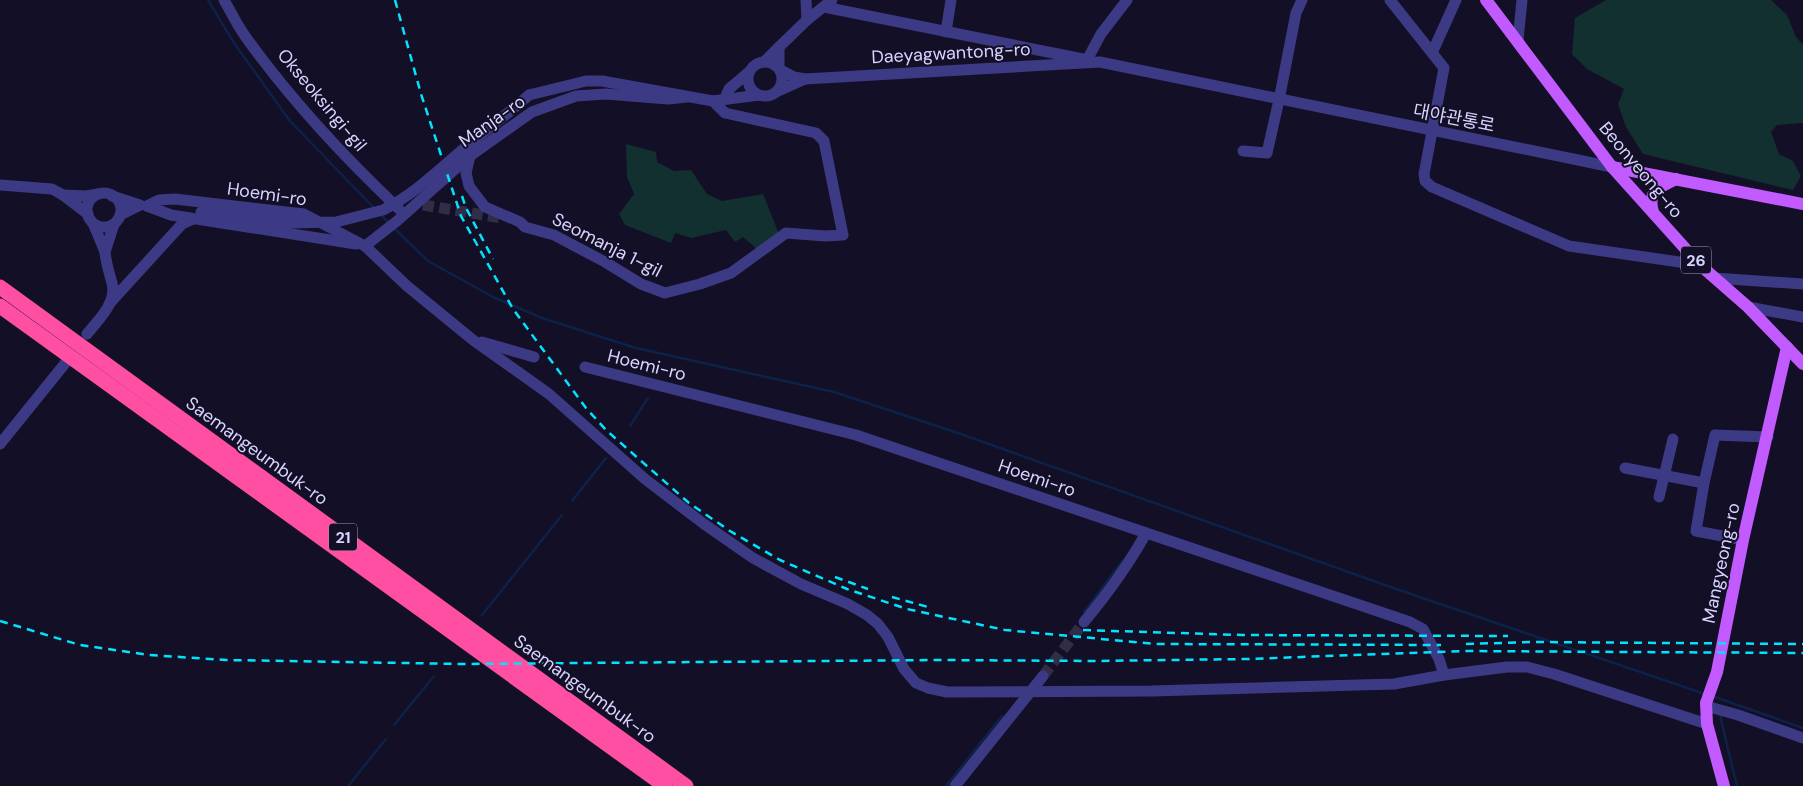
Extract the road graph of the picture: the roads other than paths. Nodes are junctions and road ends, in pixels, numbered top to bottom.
1 (224, 0) edge
2 (806, 0) edge
3 (951, 0) edge
4 (1128, 0) edge
5 (1302, 0) edge
6 (1390, 0) edge
7 (1456, 0) edge
8 (1486, 0) edge
9 (1522, 0) edge
10 (828, 4) edge
11 (807, 20) junction
12 (946, 32) junction
13 (1518, 40) junction
14 (779, 47) junction
15 (1432, 53) junction
16 (1087, 60) junction
17 (764, 62) junction
18 (1100, 62) junction
19 (779, 69) junction
20 (749, 72) junction
21 (804, 79) junction
22 (776, 92) junction
23 (760, 95) junction
24 (687, 97) junction
25 (725, 98) junction
26 (713, 100) junction
27 (1280, 100) junction
28 (1432, 131) junction
29 (1243, 151) dead end
30 (470, 156) junction
31 (1612, 166) junction
32 (1676, 179) junction
33 (0, 185) edge
34 (105, 194) junction
35 (64, 195) junction
36 (1803, 204) edge
37 (144, 206) junction
38 (1653, 212) junction
39 (400, 217) junction
40 (502, 218) tunnel mouth
41 (90, 219) junction
42 (193, 219) junction
43 (117, 220) junction
44 (520, 222) junction
45 (365, 246) junction
46 (105, 252) junction
47 (1700, 265) junction
48 (1714, 278) junction
49 (1803, 284) edge
50 (0, 287) edge
51 (109, 304) junction
52 (0, 306) edge
53 (1748, 307) junction
54 (1803, 318) edge
55 (88, 334) dead end
56 (473, 340) junction
57 (1787, 347) junction
58 (534, 357) dead end
59 (1803, 357) edge
60 (67, 361) dead end
61 (1803, 364) edge
62 (585, 367) dead end
63 (1768, 437) junction
64 (1673, 439) dead end
65 (0, 444) edge
66 (1625, 468) dead end
67 (1663, 476) junction
68 (1704, 483) junction
69 (1659, 497) dead end
70 (1146, 533) junction
71 (1743, 540) junction
72 (1084, 622) tunnel mouth
73 (1444, 675) junction
74 (1043, 676) tunnel mouth
75 (1030, 692) junction
76 (1706, 705) junction
77 (1707, 724) junction
78 (1803, 738) edge
79 (624, 749) junction
80 (660, 786) edge
81 (665, 786) edge
82 (687, 786) edge
83 (955, 786) edge
84 (1724, 786) edge

1 - 39 street, Okseoksingi-gil
2 - 11 street
3 - 12 street
4 - 16 street
5 - 27 street
6 - 15 street
7 - 15 street
8 - 13 main road, Beonyeong-ro / 26
9 - 13 street
10 - 11 street
10 - 12 street
11 - 14 street
12 - 16 street
13 - 31 main road, Beonyeong-ro / 26
14 - 17 street
14 - 19 street
15 - 28 street
16 - 18 street
17 - 19 street
17 - 20 street
18 - 21 street, Daeyagwantong-ro
18 - 27 street, 대야관통로
19 - 21 street
19 - 22 street
20 - 23 street
20 - 25 street
21 - 22 street
22 - 23 street
23 - 25 street, Manja-ro
24 - 26 street, Manja-ro
24 - 30 street, Manja-ro
24 - 37 street, Manja-ro, bridge
25 - 26 street, Manja-ro
26 - 44 street, Seomanja 1-gil
27 - 28 street, 대야관통로
27 - 29 street
28 - 31 street, 대야관통로
28 - 47 street
30 - 39 street, Manja-ro
30 - 44 street, Seomanja 1-gil
31 - 32 main road, 대야관통로
31 - 38 main road, Beonyeong-ro / 26
32 - 36 main road, 대야관통로
32 - 38 main road
33 - 35 street
34 - 35 street
34 - 37 street
34 - 41 street
34 - 43 street
35 - 41 street
37 - 42 street, Hoemi-ro
37 - 43 street
37 - 45 street, Hoemi-ro
38 - 47 main road, Beonyeong-ro / 26
39 - 45 street, Manja-ro
40 - 44 street, Seomanja 1-gil
41 - 43 street
41 - 46 street
42 - 45 street, Hoemi-ro
42 - 51 street
43 - 46 street
45 - 56 street
46 - 51 street
47 - 48 main road, Beonyeong-ro / 26
48 - 49 street
48 - 53 main road, Beonyeong-ro / 26
50 - 79 highway, Saemangeumbuk-ro / 21
51 - 55 street
52 - 79 highway, Saemangeumbuk-ro / 21
53 - 54 street
53 - 57 main road, Beonyeong-ro / 26
56 - 58 street
56 - 75 street
57 - 59 main road, Beonyeong-ro / 26
57 - 61 main road, Beonyeong-ro / 26
57 - 63 main road, Mangyeong-ro
60 - 65 street
62 - 70 street, Hoemi-ro
63 - 68 street
63 - 71 main road, Mangyeong-ro
64 - 67 street
66 - 67 street
67 - 68 street
67 - 69 street
68 - 71 street
70 - 72 street
70 - 73 street, Hoemi-ro
71 - 76 main road, Mangyeong-ro
73 - 75 street
73 - 77 street
74 - 75 street
75 - 83 street
76 - 77 main road, Mangyeong-ro
76 - 78 street
77 - 84 main road, Mangyeong-ro
79 - 80 highway
79 - 81 highway, Saemangeumbuk-ro / 21
79 - 82 highway

